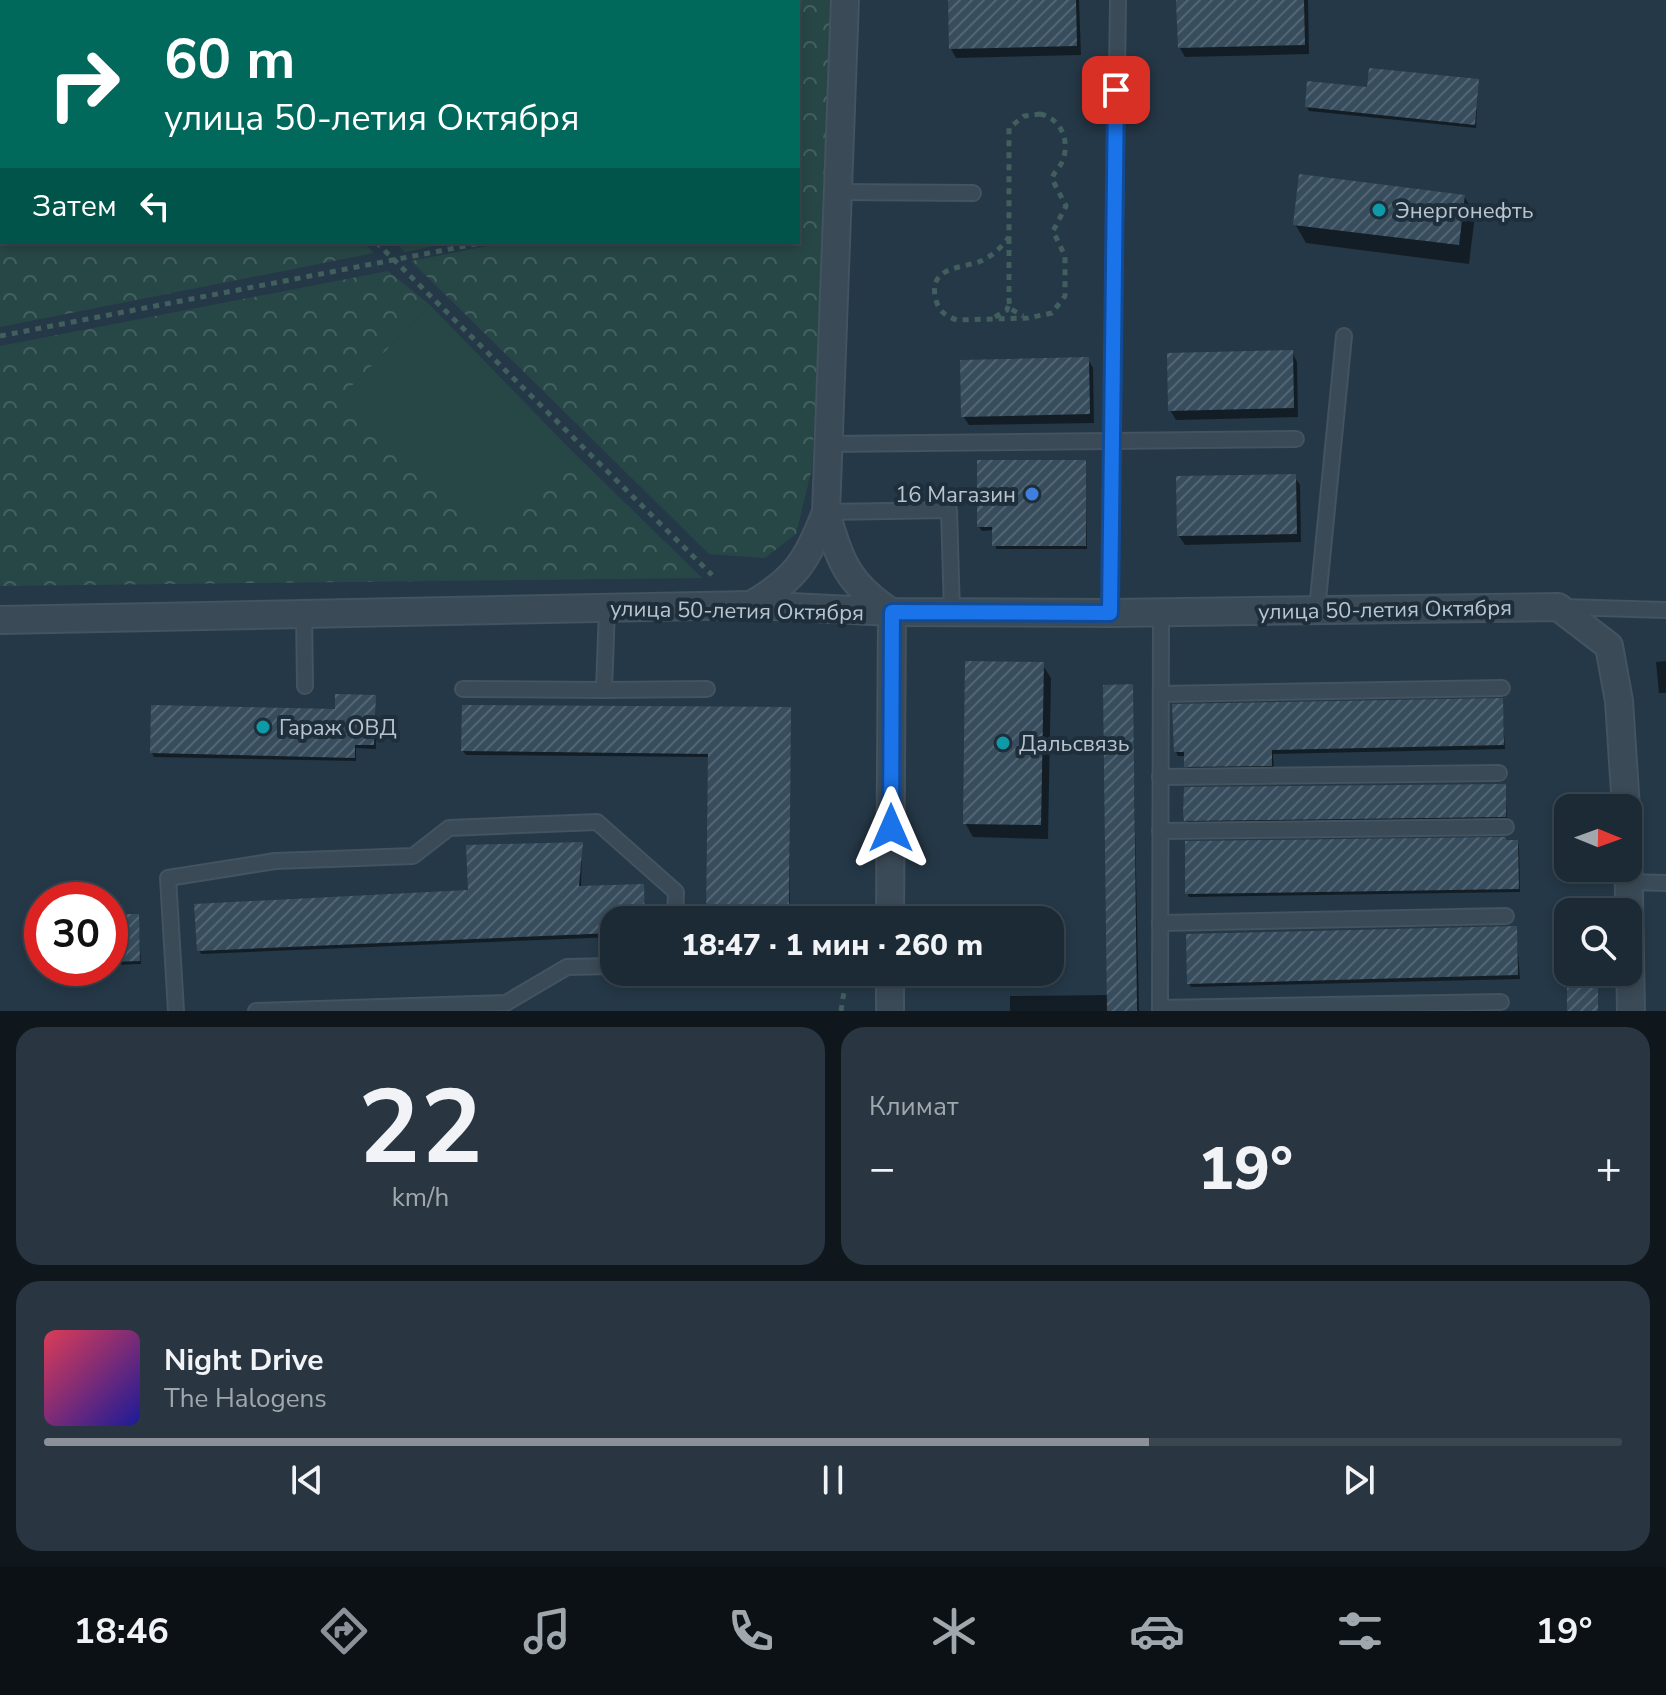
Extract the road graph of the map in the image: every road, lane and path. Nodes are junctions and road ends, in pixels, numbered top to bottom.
1 (845, 0) edge
2 (1118, 0) edge
3 (838, 192) junction
4 (973, 193) dead end
5 (1009, 237) junction
6 (378, 244) edge
7 (476, 244) edge
8 (394, 260) junction
9 (1009, 301) junction
10 (1028, 318) junction
11 (991, 319) junction
12 (0, 336) edge
13 (1344, 336) dead end
14 (1296, 439) dead end
15 (1111, 442) junction
16 (829, 444) junction
17 (826, 512) junction
18 (712, 575) dead end
19 (751, 605) junction
20 (1558, 607) junction
21 (607, 608) junction
22 (1317, 610) junction
23 (1666, 610) edge
24 (892, 612) junction
25 (952, 612) junction
26 (1161, 612) junction
27 (1110, 613) junction
28 (304, 614) junction
29 (0, 620) edge
30 (305, 686) dead end
31 (1502, 688) dead end
32 (463, 689) dead end
33 (707, 689) dead end
34 (604, 690) junction
35 (1161, 694) junction
36 (1499, 773) dead end
37 (1160, 777) junction
38 (1625, 794) edge
39 (1506, 827) dead end
40 (1160, 831) junction
41 (1630, 882) joint
42 (1666, 883) edge
43 (676, 906) edge
44 (890, 906) edge
45 (1506, 916) dead end
46 (1160, 923) junction
47 (600, 966) edge
48 (845, 986) edge
49 (890, 986) edge
50 (1501, 1002) dead end
51 (506, 1007) edge
52 (302, 1009) edge
53 (1160, 1009) edge
54 (176, 1011) edge
55 (256, 1011) edge
56 (841, 1011) edge
57 (890, 1011) edge
58 (1631, 1011) edge

1 - 3 street
2 - 15 lane
3 - 4 lane
3 - 16 street
5 - 9 path
5 - 10 path
5 - 11 path
6 - 8 path
7 - 8 path
8 - 12 path
8 - 18 path
9 - 10 path
9 - 11 path
10 - 11 path
13 - 22 lane
14 - 15 lane
15 - 16 lane
15 - 27 lane
16 - 17 street
17 - 19 street
17 - 24 street
17 - 25 lane
19 - 21 street, улица 50-летия Октября
19 - 24 street, улица 50-летия Октября
20 - 22 street, улица 50-летия Октября
20 - 23 lane, улица 50-летия Октября
20 - 38 street
21 - 28 street, улица 50-летия Октября
21 - 34 lane
22 - 26 street, улица 50-летия Октября
24 - 25 street, улица 50-летия Октября
24 - 44 street
25 - 27 street, улица 50-летия Октября
26 - 27 street, улица 50-летия Октября
26 - 35 lane
28 - 29 street, улица 50-летия Октября
28 - 30 lane
31 - 35 lane
32 - 34 lane
33 - 34 lane
35 - 37 lane
36 - 37 lane
37 - 40 lane
39 - 40 lane
40 - 46 lane
41 - 42 lane
41 - 58 street
43 - 54 lane
45 - 46 lane
46 - 53 lane
47 - 51 lane
48 - 56 path
49 - 57 street
50 - 53 lane
51 - 52 lane
52 - 55 lane

